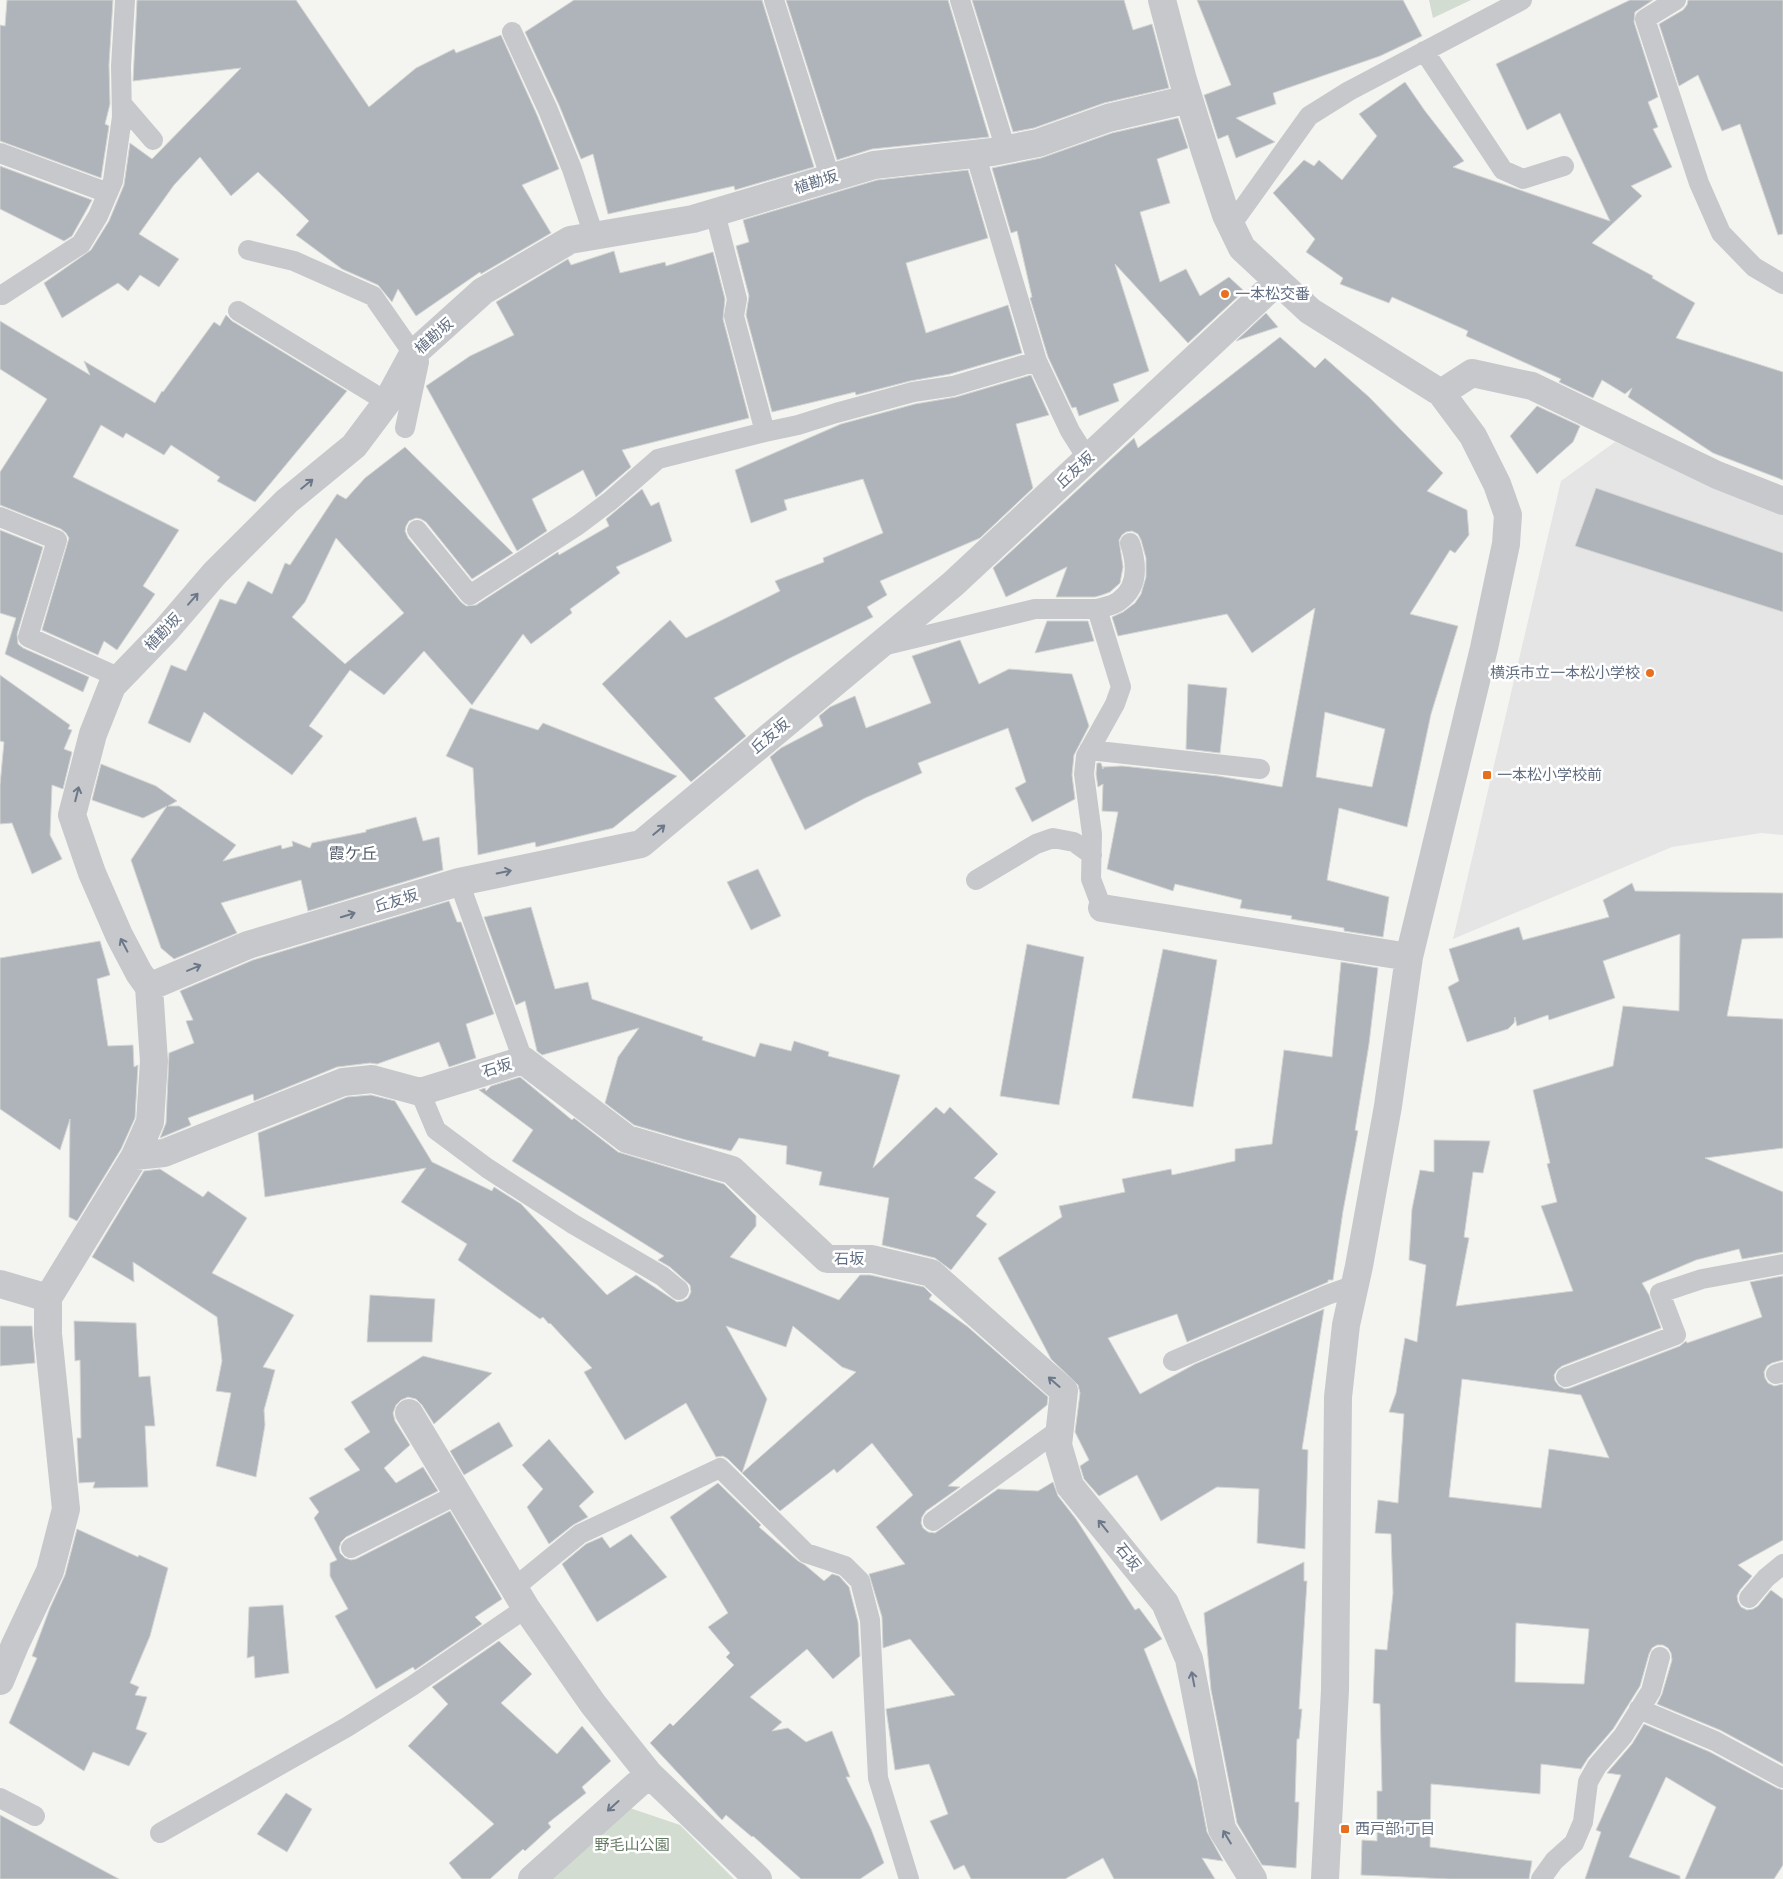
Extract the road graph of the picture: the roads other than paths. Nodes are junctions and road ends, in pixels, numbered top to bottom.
1 (125, 0) edge
2 (774, 0) edge
3 (960, 0) edge
4 (1162, 0) edge
5 (1522, 0) edge
6 (1676, 0) edge
7 (512, 32) dead end
8 (1424, 51) junction
9 (1189, 99) junction
10 (122, 104) junction
11 (153, 140) dead end
12 (1006, 150) junction
13 (0, 152) edge
14 (975, 153) junction
15 (1564, 166) dead end
16 (830, 177) junction
17 (108, 193) junction
18 (715, 213) junction
19 (1231, 225) junction
20 (594, 236) junction
21 (248, 250) dead end
22 (1278, 281) junction
23 (1783, 284) edge
24 (2, 295) dead end
25 (238, 311) dead end
26 (413, 354) junction
27 (1037, 361) junction
28 (1442, 393) junction
29 (387, 402) junction
30 (405, 428) dead end
31 (765, 432) junction
32 (1087, 458) junction
33 (1783, 501) edge
34 (0, 517) edge
35 (417, 530) dead end
36 (1130, 543) dead end
37 (1096, 609) junction
38 (878, 647) junction
39 (120, 678) junction
40 (1089, 750) junction
41 (1260, 768) dead end
42 (1092, 855) junction
43 (976, 880) dead end
44 (459, 882) junction
45 (1102, 908) joint
46 (1409, 957) junction
47 (149, 987) junction
48 (523, 1060) junction
49 (420, 1092) junction
50 (135, 1156) junction
51 (1783, 1264) edge
52 (0, 1284) edge
53 (1355, 1285) junction
54 (679, 1290) dead end
55 (48, 1298) junction
56 (1173, 1361) dead end
57 (1566, 1377) dead end
58 (409, 1413) dead end
59 (1060, 1429) junction
60 (458, 1494) junction
61 (933, 1521) dead end
62 (352, 1548) dead end
63 (1783, 1564) edge
64 (520, 1598) junction
65 (1749, 1598) dead end
66 (1660, 1657) dead end
67 (0, 1681) edge
68 (1639, 1708) junction
69 (649, 1774) junction
70 (1783, 1778) edge
71 (0, 1798) edge
72 (35, 1816) dead end
73 (160, 1833) dead end
74 (532, 1879) edge
75 (758, 1879) edge
76 (908, 1879) edge
77 (1253, 1879) edge
78 (1325, 1879) edge
79 (1541, 1879) edge

1 - 10 lane
2 - 16 lane
3 - 12 lane
4 - 9 street
5 - 8 lane
6 - 23 lane
7 - 20 lane
8 - 15 lane
8 - 19 lane
9 - 12 street, 植勘坂
9 - 19 street
10 - 11 lane
10 - 17 lane
12 - 14 street, 植勘坂
13 - 17 lane
14 - 16 street, 植勘坂
14 - 27 lane
16 - 18 street, 植勘坂
17 - 24 lane
18 - 20 street, 植勘坂
18 - 31 lane
19 - 22 street
20 - 26 street, 植勘坂
21 - 26 lane
22 - 28 street
22 - 32 street, 丘友坂
25 - 29 lane
26 - 29 street, 植勘坂
26 - 30 lane
27 - 31 lane
27 - 32 lane
28 - 33 street
28 - 46 street
39 -> 29 street, 植勘坂
31 - 35 lane
32 - 38 street, 丘友坂
34 - 39 lane
36 - 37 lane
37 - 38 lane
37 - 40 lane
44 -> 38 street, 丘友坂
47 -> 39 street, 植勘坂
40 - 41 lane
40 - 42 lane
42 - 43 lane
42 - 45 lane
47 -> 44 street, 丘友坂
44 - 48 lane
45 - 46 street
46 - 53 street
47 - 50 street
48 - 49 street, 石坂
59 -> 48 street, 石坂
49 - 50 street
49 - 54 lane
50 - 55 street
51 - 57 lane
52 - 55 street
53 - 56 lane
53 - 78 street
55 - 67 street
58 - 60 street
59 - 61 lane
77 -> 59 street, 石坂
60 - 62 lane
60 - 64 street
63 - 65 lane
64 - 69 street
64 - 73 lane
64 - 76 lane
66 - 68 lane
68 - 70 lane
68 - 79 lane
69 -> 74 street
69 - 75 street
71 - 72 lane

